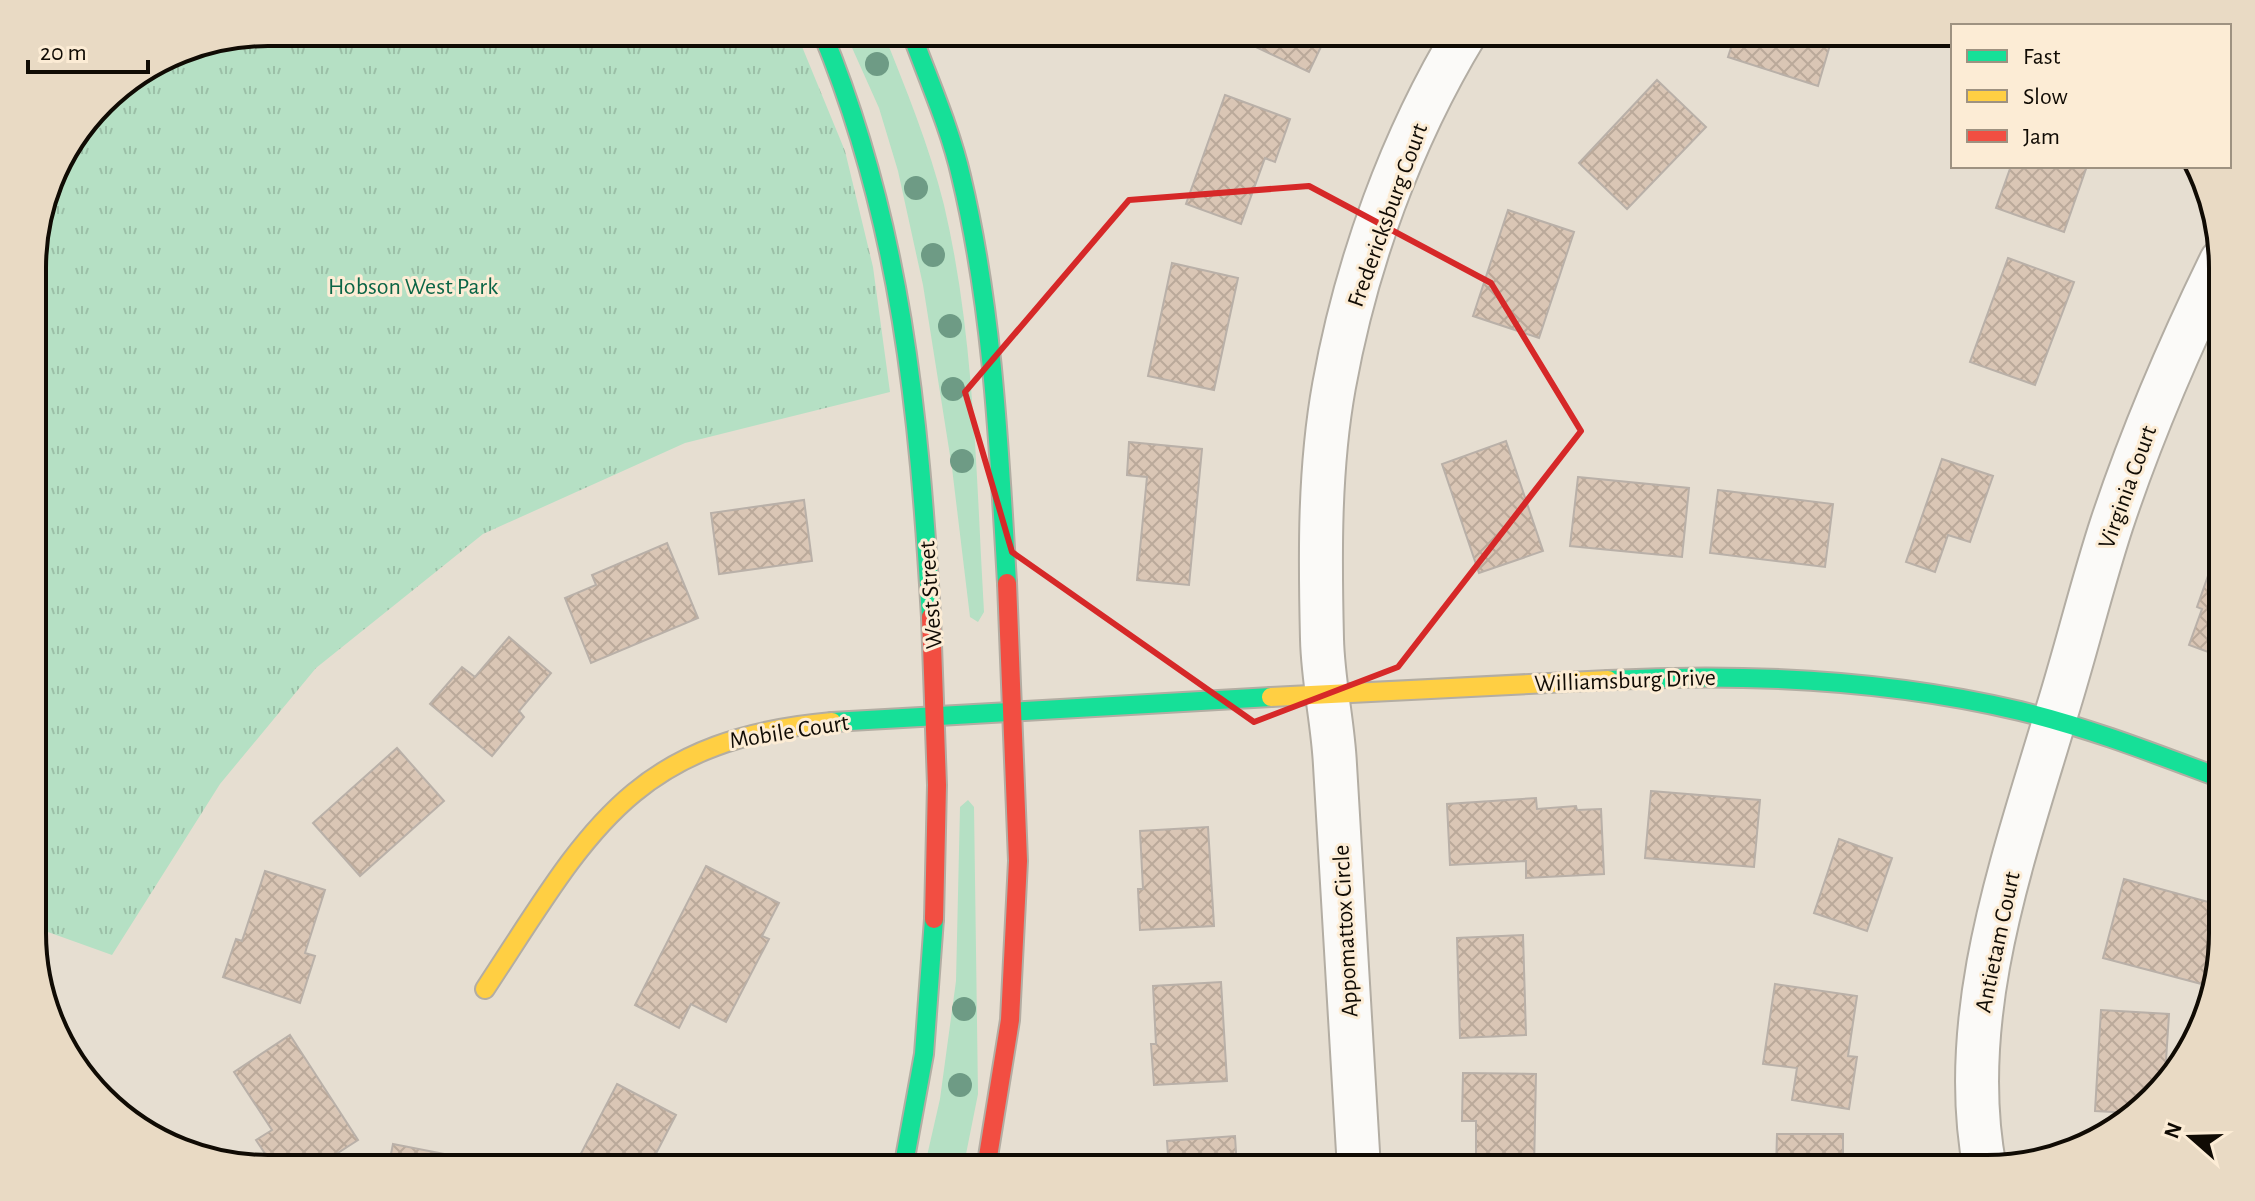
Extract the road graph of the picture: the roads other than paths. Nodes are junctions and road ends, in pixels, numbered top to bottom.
1 (828, 46) edge
2 (916, 46) edge
3 (1459, 46) edge
4 (2209, 288) edge
5 (1327, 694) junction
6 (1014, 709) junction
7 (936, 716) junction
8 (2054, 721) junction
9 (2209, 774) edge
10 (485, 989) dead end
11 (906, 1155) edge
12 (988, 1155) edge
13 (1358, 1155) edge
14 (1984, 1155) edge

1 - 7 street, West Street
2 - 6 street
3 - 5 street, Fredericksburg Court
4 - 8 street, Virginia Court
5 - 6 street, Williamsburg Drive
5 - 8 street, Williamsburg Drive
5 - 13 street, Appomattox Circle
6 - 7 street, Mobile Court
6 - 12 street
7 - 10 street, Mobile Court
7 - 11 street, West Street
8 - 9 street, Williamsburg Drive
8 - 14 street, Antietam Court

